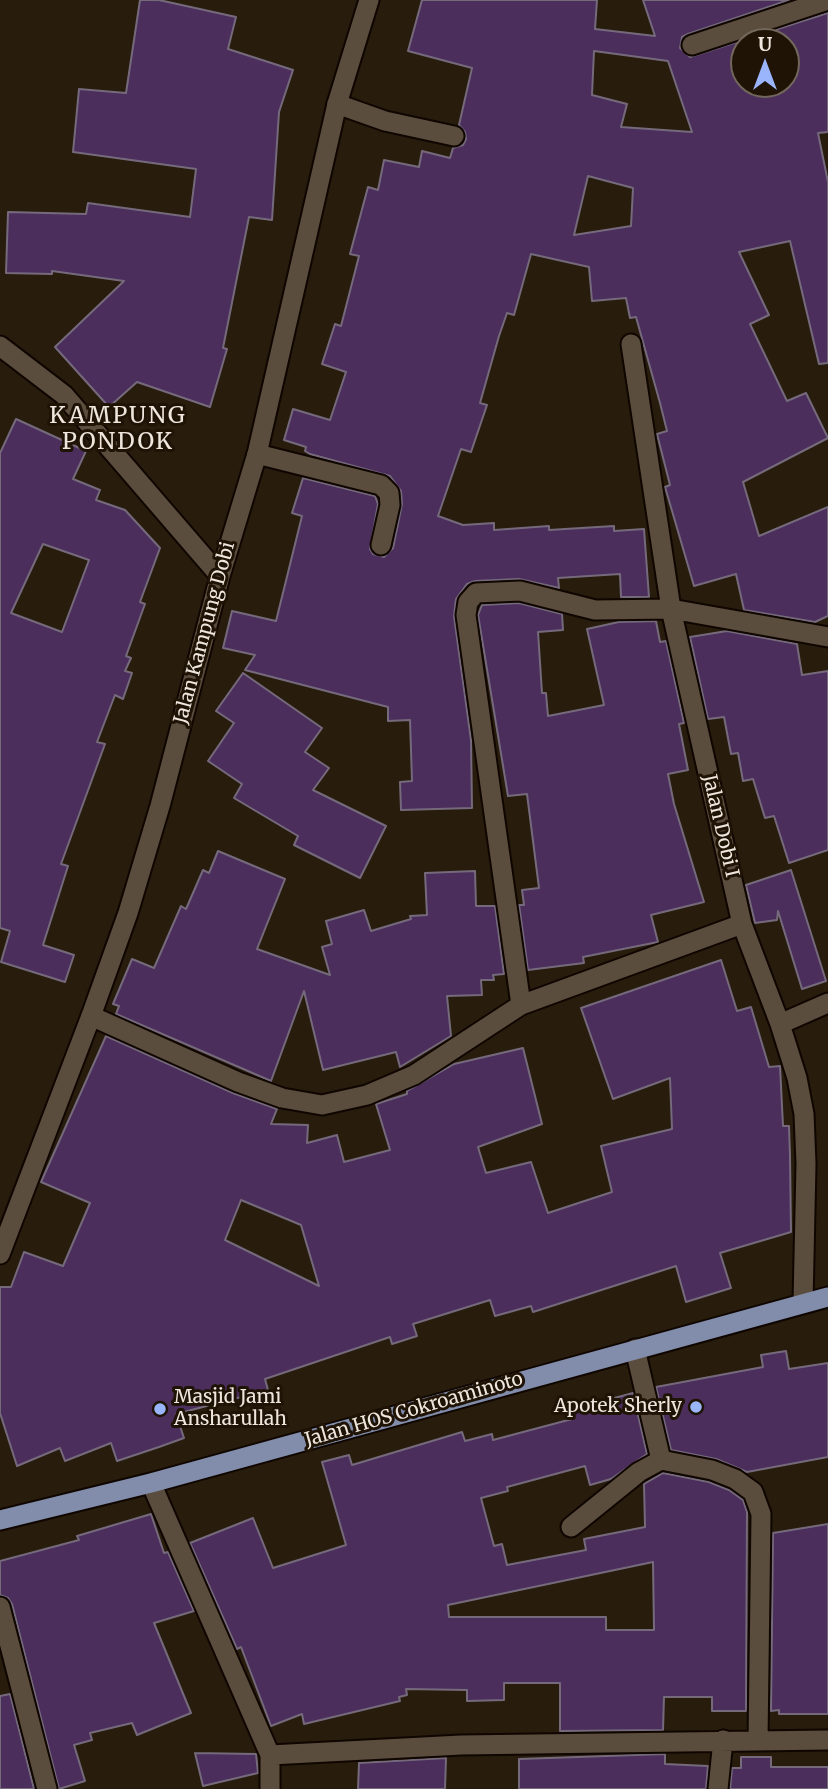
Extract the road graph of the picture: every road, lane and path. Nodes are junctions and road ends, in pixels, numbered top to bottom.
1 (369, 0) edge
2 (828, 0) edge
3 (692, 45) dead end
4 (337, 104) junction
5 (454, 136) dead end
6 (631, 344) dead end
7 (0, 346) edge
8 (257, 453) junction
9 (382, 545) dead end
10 (220, 576) junction
11 (671, 609) junction
12 (828, 637) edge
13 (742, 924) junction
14 (828, 1003) edge
15 (522, 1005) junction
16 (91, 1016) junction
17 (779, 1024) junction
18 (0, 1254) edge
19 (828, 1297) edge
20 (803, 1303) junction
21 (635, 1349) junction
22 (661, 1460) junction
23 (151, 1483) junction
24 (0, 1520) edge
25 (571, 1527) dead end
26 (0, 1607) edge
27 (723, 1740) junction
28 (758, 1740) junction
29 (828, 1740) edge
30 (270, 1755) junction
31 (47, 1789) edge
32 (270, 1789) edge
33 (718, 1789) edge

1 - 4 street, Jalan Kampung Dobi
2 - 3 street
4 - 5 street
4 - 8 street, Jalan Kampung Dobi
6 - 11 street, Jalan Dobi I
7 - 10 street
8 - 9 street
8 - 10 street, Jalan Kampung Dobi
10 - 16 street, Jalan Kampung Dobi
11 - 12 street
11 - 13 street, Jalan Dobi I
11 - 15 street
13 - 15 street
13 - 17 street, Jalan Dobi I
14 - 17 street
15 - 16 street
16 - 18 street, Jalan Kampung Dobi
17 - 20 street, Jalan Dobi I
19 - 20 main road, Jalan HOS Cokroaminoto
20 - 21 main road, Jalan HOS Cokroaminoto
21 - 22 street
21 - 23 main road, Jalan HOS Cokroaminoto
22 - 25 street
22 - 28 street
23 - 24 main road, Jalan HOS Cokroaminoto
23 - 30 street
26 - 31 street
27 - 28 street
27 - 30 street
27 - 33 street
28 - 29 street
30 - 32 street

